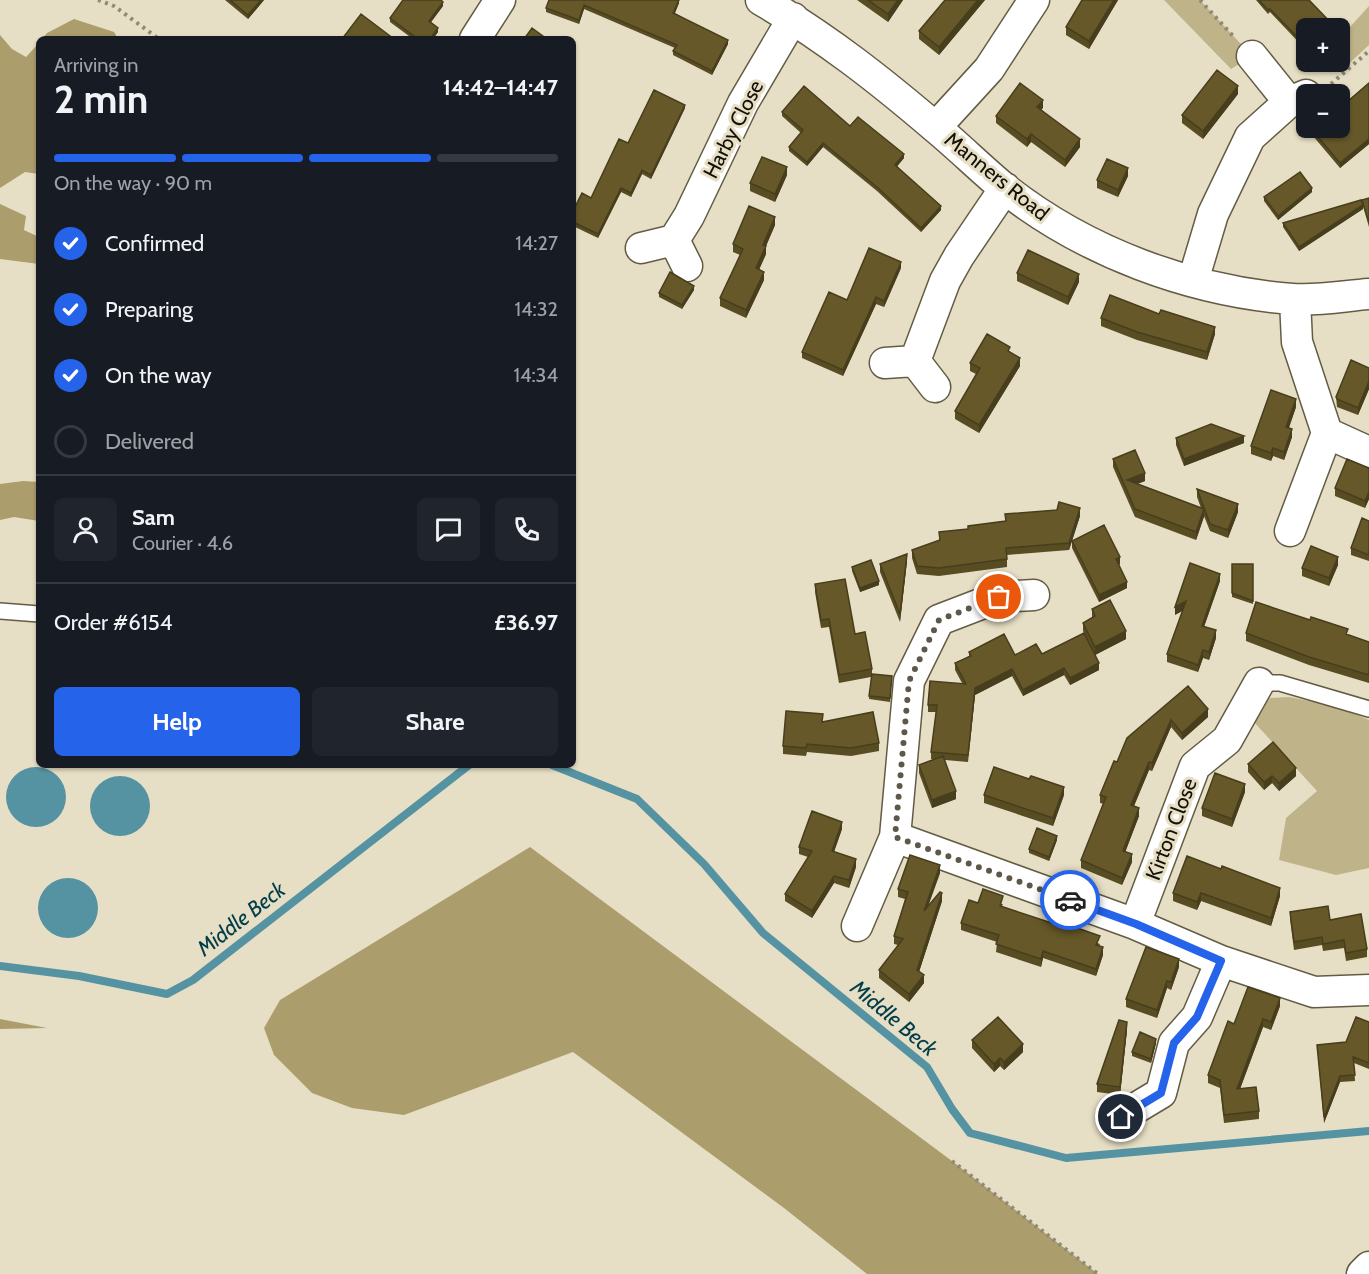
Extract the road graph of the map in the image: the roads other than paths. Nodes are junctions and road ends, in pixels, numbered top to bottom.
1 (500, 0) edge
2 (760, 0) edge
3 (1034, 0) edge
4 (793, 18) junction
5 (477, 36) edge
6 (1252, 56) road end
7 (1296, 86) edge
8 (1296, 103) edge
9 (936, 127) junction
10 (1005, 188) junction
11 (641, 248) dead end
12 (1193, 281) junction
13 (1369, 294) edge
14 (1295, 300) junction
15 (915, 361) junction
16 (885, 363) dead end
17 (935, 387) dead end
18 (1327, 433) junction
19 (1369, 452) edge
20 (1290, 531) dead end
21 (1034, 595) dead end
22 (0, 611) edge
23 (36, 614) edge
24 (1259, 683) joint
25 (1369, 709) edge
26 (895, 837) junction
27 (1136, 924) junction
28 (857, 926) dead end
29 (1221, 961) junction
30 (1369, 990) edge
31 (1121, 1117) dead end
32 (1369, 1268) edge
33 (1362, 1274) edge

1 - 5 street
2 - 4 street, Manners Road
3 - 9 street
4 - 9 street, Manners Road
4 - 11 street, Harby Close
6 - 7 street
8 - 12 street
9 - 10 street, Manners Road
10 - 12 street, Manners Road
10 - 15 street
12 - 14 street, Manners Road
13 - 14 street, Manners Road
14 - 18 street
15 - 16 street
15 - 17 street
18 - 19 street
18 - 20 street
21 - 26 street
22 - 23 lane
24 - 25 lane
24 - 27 street, Kirton Close
26 - 27 street
26 - 28 street
27 - 29 street
29 - 30 street
29 - 31 street
32 - 33 street

